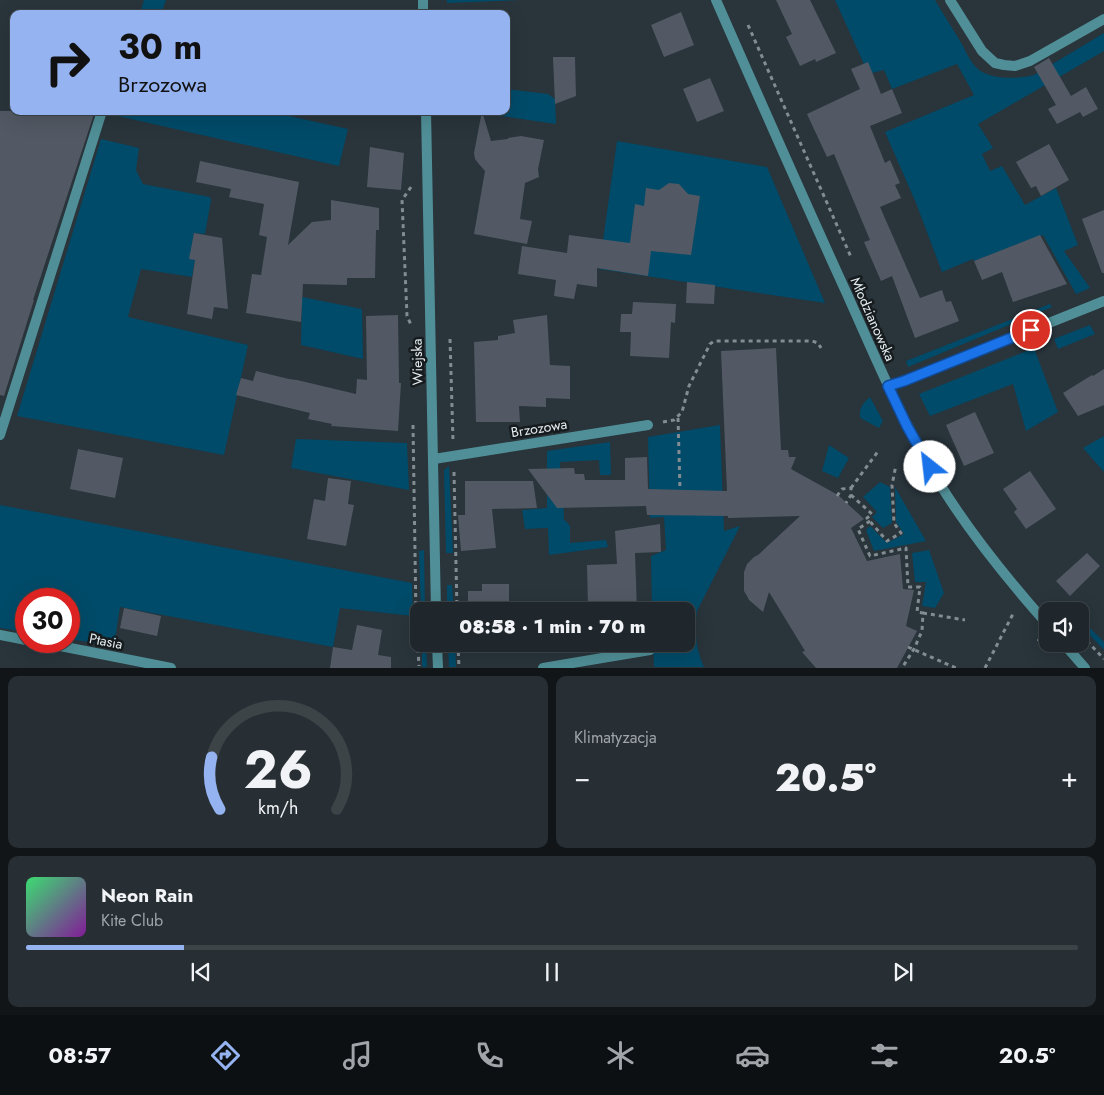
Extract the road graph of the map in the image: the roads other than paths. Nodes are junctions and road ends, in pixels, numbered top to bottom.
1 (716, 0) edge
2 (950, 0) edge
3 (1104, 19) edge
4 (101, 115) edge
5 (426, 115) edge
6 (1104, 301) edge
7 (888, 386) junction
8 (648, 425) road end
9 (0, 436) edge
10 (434, 459) junction
11 (436, 602) edge
12 (1039, 615) edge
13 (0, 635) edge
14 (15, 638) edge
15 (80, 650) edge
16 (437, 652) edge
17 (638, 652) edge
18 (1071, 652) edge
19 (171, 668) edge
20 (438, 668) edge
21 (543, 668) edge
22 (1085, 668) edge

1 - 7 street, Młodzianowska
2 - 3 street
4 - 9 street
5 - 10 street, Wiejska
6 - 7 street
7 - 12 street, Młodzianowska
8 - 10 street, Brzozowa
10 - 11 street, Wiejska
13 - 14 street
15 - 19 street, Ptasia
16 - 20 street
17 - 21 street
18 - 22 street

